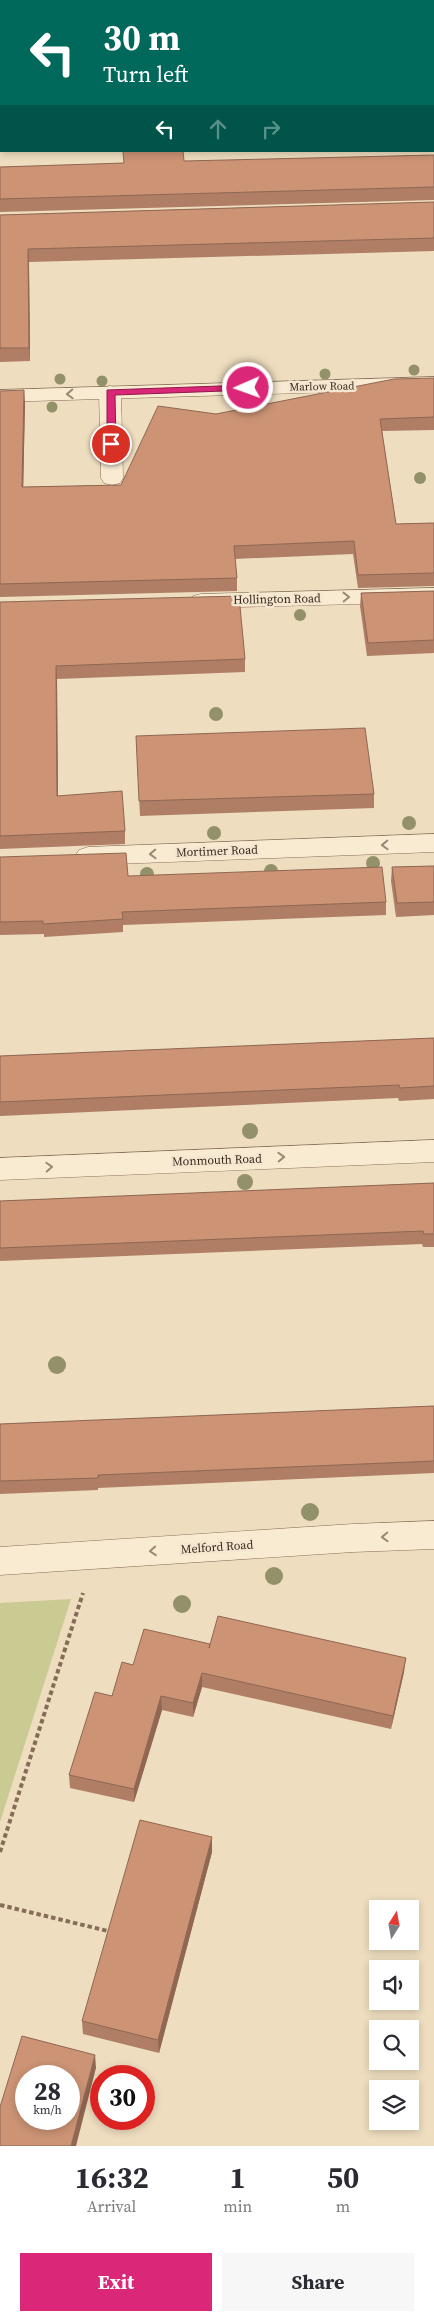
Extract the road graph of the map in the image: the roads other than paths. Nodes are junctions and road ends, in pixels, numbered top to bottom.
1 (434, 383) edge
2 (110, 392) junction
3 (0, 396) edge
4 (112, 478) dead end
5 (434, 595) edge
6 (183, 602) edge
7 (434, 843) edge
8 (69, 857) edge
9 (434, 1151) edge
10 (0, 1170) edge
11 (434, 1535) edge
12 (0, 1561) edge

1 - 2 street, Marlow Road
2 -> 3 street, Marlow Road
2 - 4 street
6 -> 5 street, Hollington Road
7 -> 8 street, Mortimer Road
10 -> 9 street, Monmouth Road
11 -> 12 street, Melford Road

